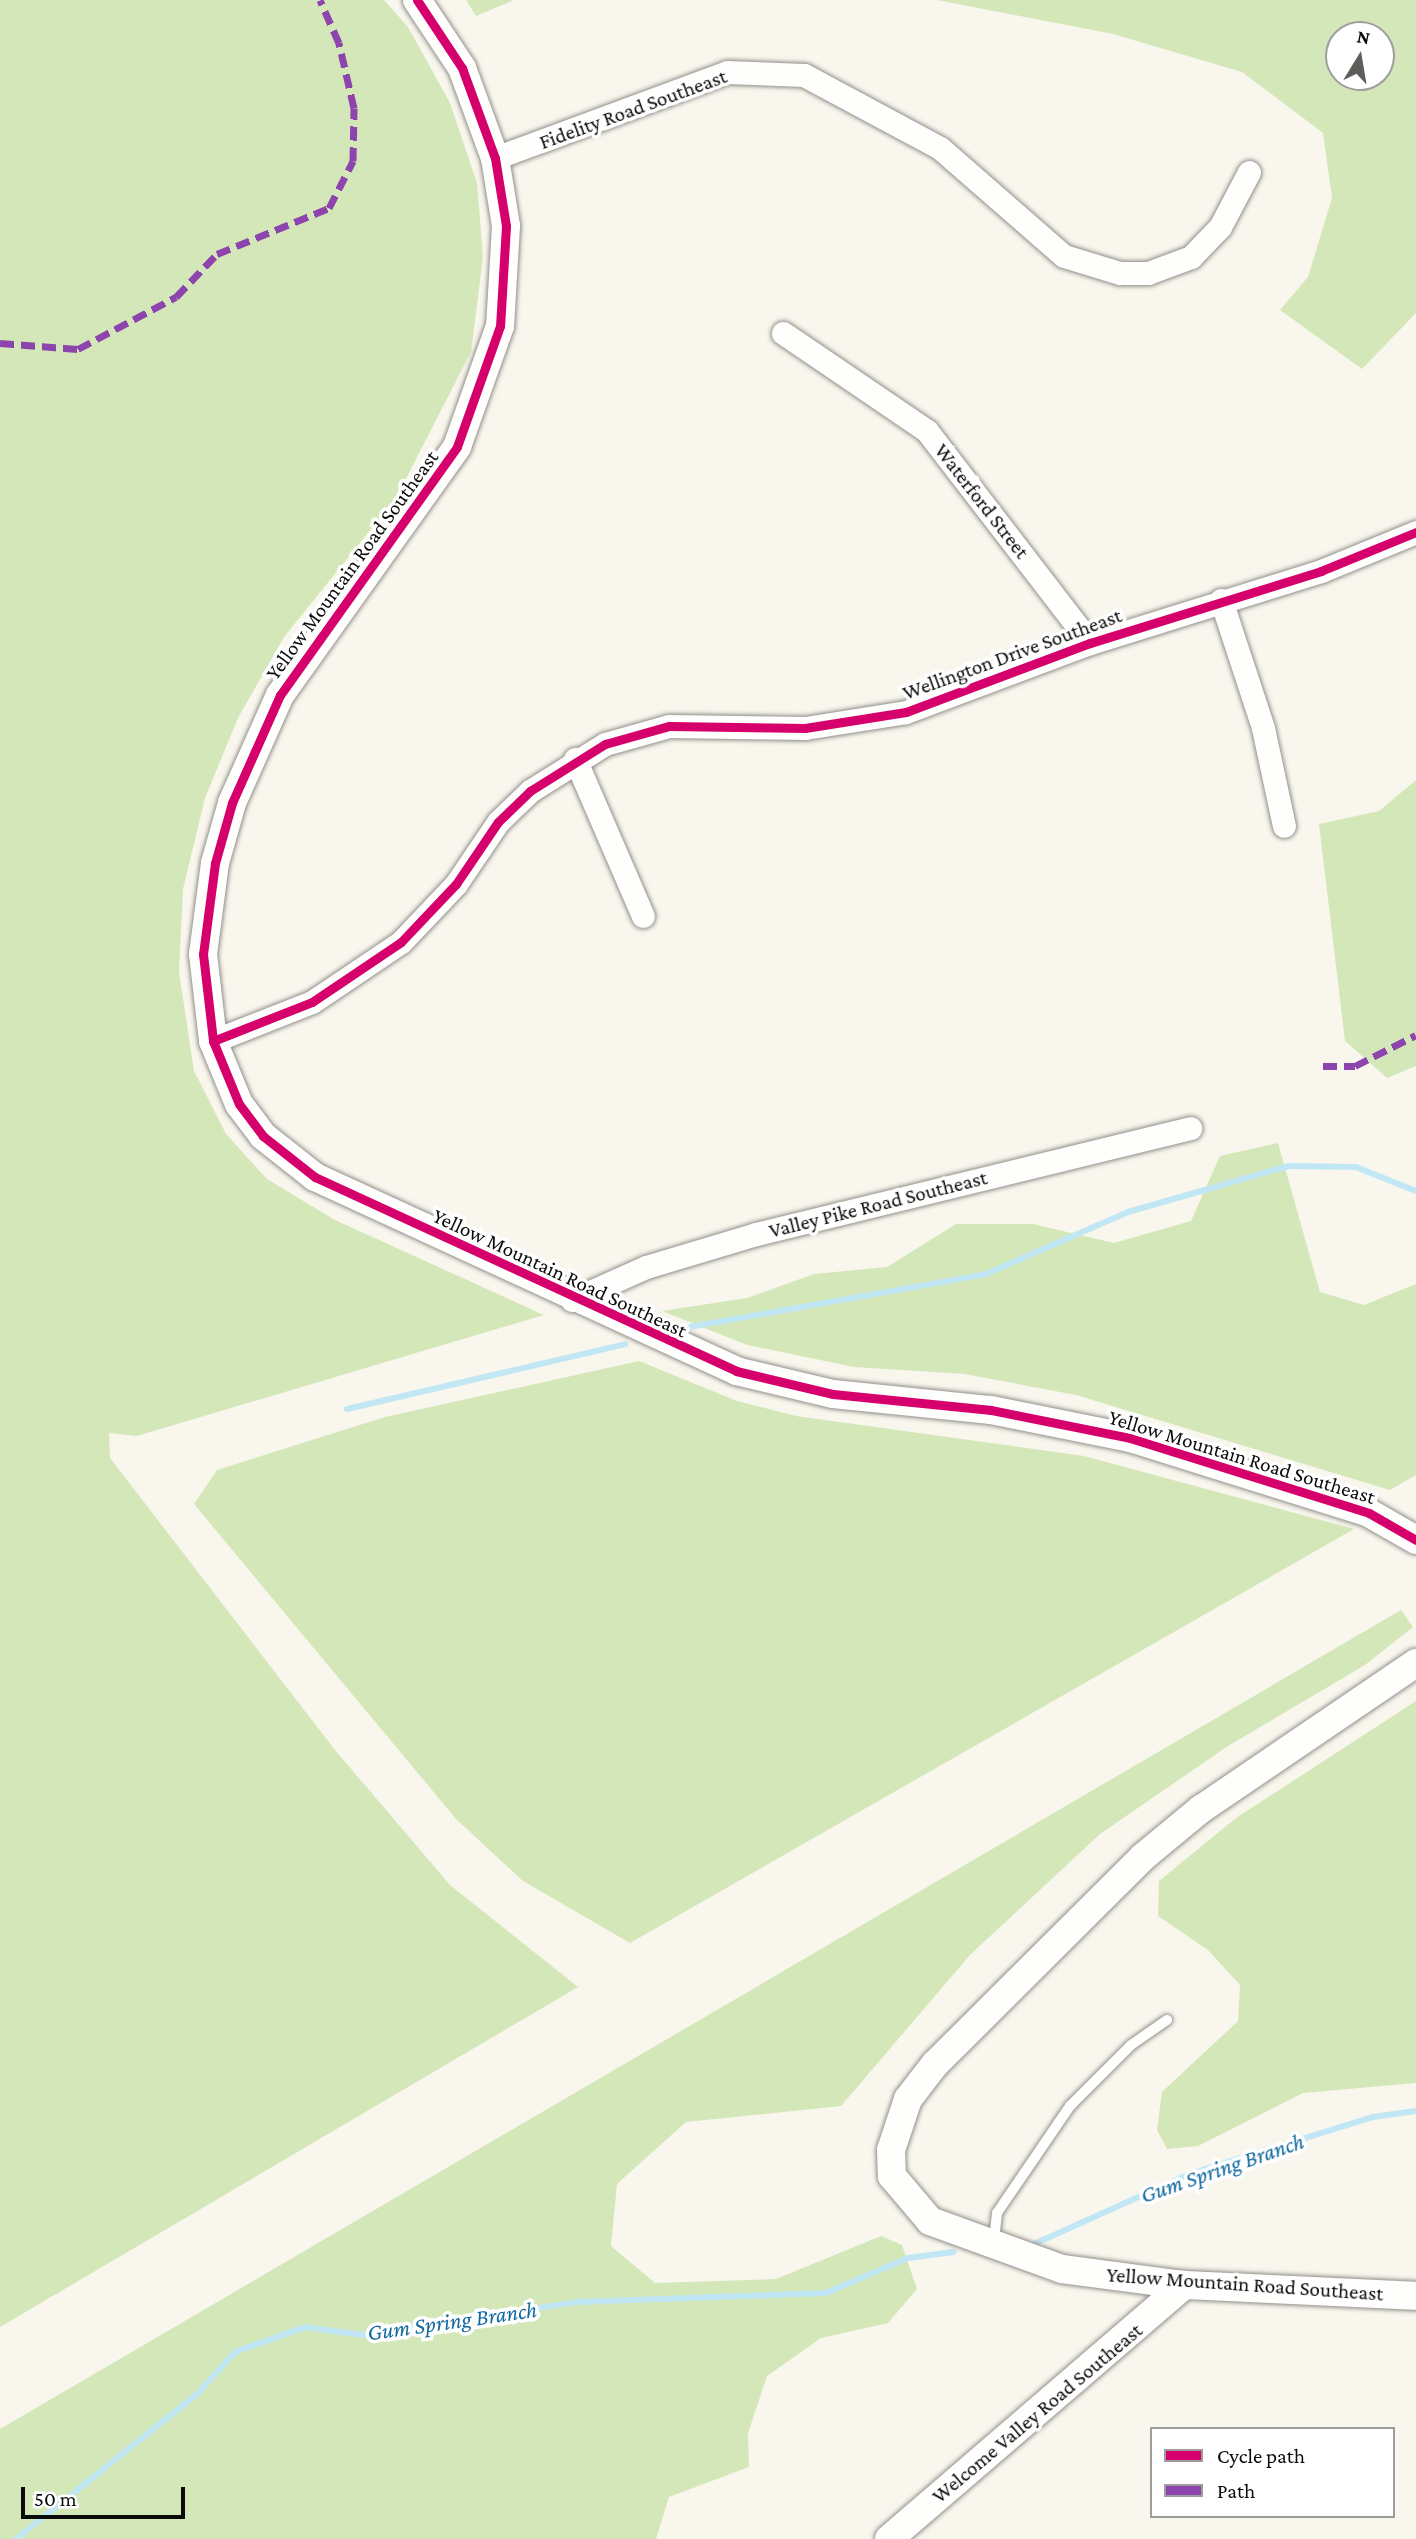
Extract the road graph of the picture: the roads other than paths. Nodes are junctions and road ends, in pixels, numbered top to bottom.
1 (417, 0) edge
2 (495, 158) junction
3 (1249, 172) dead end
4 (783, 333) dead end
5 (1416, 531) edge
6 (1221, 600) junction
7 (1090, 643) junction
8 (575, 759) junction
9 (1284, 827) dead end
10 (643, 916) dead end
11 (213, 1041) junction
12 (1189, 1128) dead end
13 (572, 1300) junction
14 (1416, 1540) edge
15 (1416, 1663) edge
16 (1167, 2020) dead end
17 (996, 2249) junction
18 (1184, 2285) junction
19 (1416, 2296) edge
20 (889, 2539) edge

1 - 2 street, Yellow Mountain Road Southeast
2 - 3 street, Fidelity Road Southeast
2 - 11 street, Yellow Mountain Road Southeast
4 - 7 street, Waterford Street
5 - 6 street, Wellington Drive Southeast
6 - 7 street, Wellington Drive Southeast
6 - 9 street
7 - 8 street, Wellington Drive Southeast
8 - 10 street
8 - 11 street, Wellington Drive Southeast
11 - 13 street, Yellow Mountain Road Southeast
12 - 13 street, Valley Pike Road Southeast
13 - 14 street, Yellow Mountain Road Southeast
15 - 17 street, Yellow Mountain Road Southeast
16 - 17 lane
17 - 18 street, Yellow Mountain Road Southeast
18 - 19 street, Yellow Mountain Road Southeast
18 - 20 street, Welcome Valley Road Southeast

